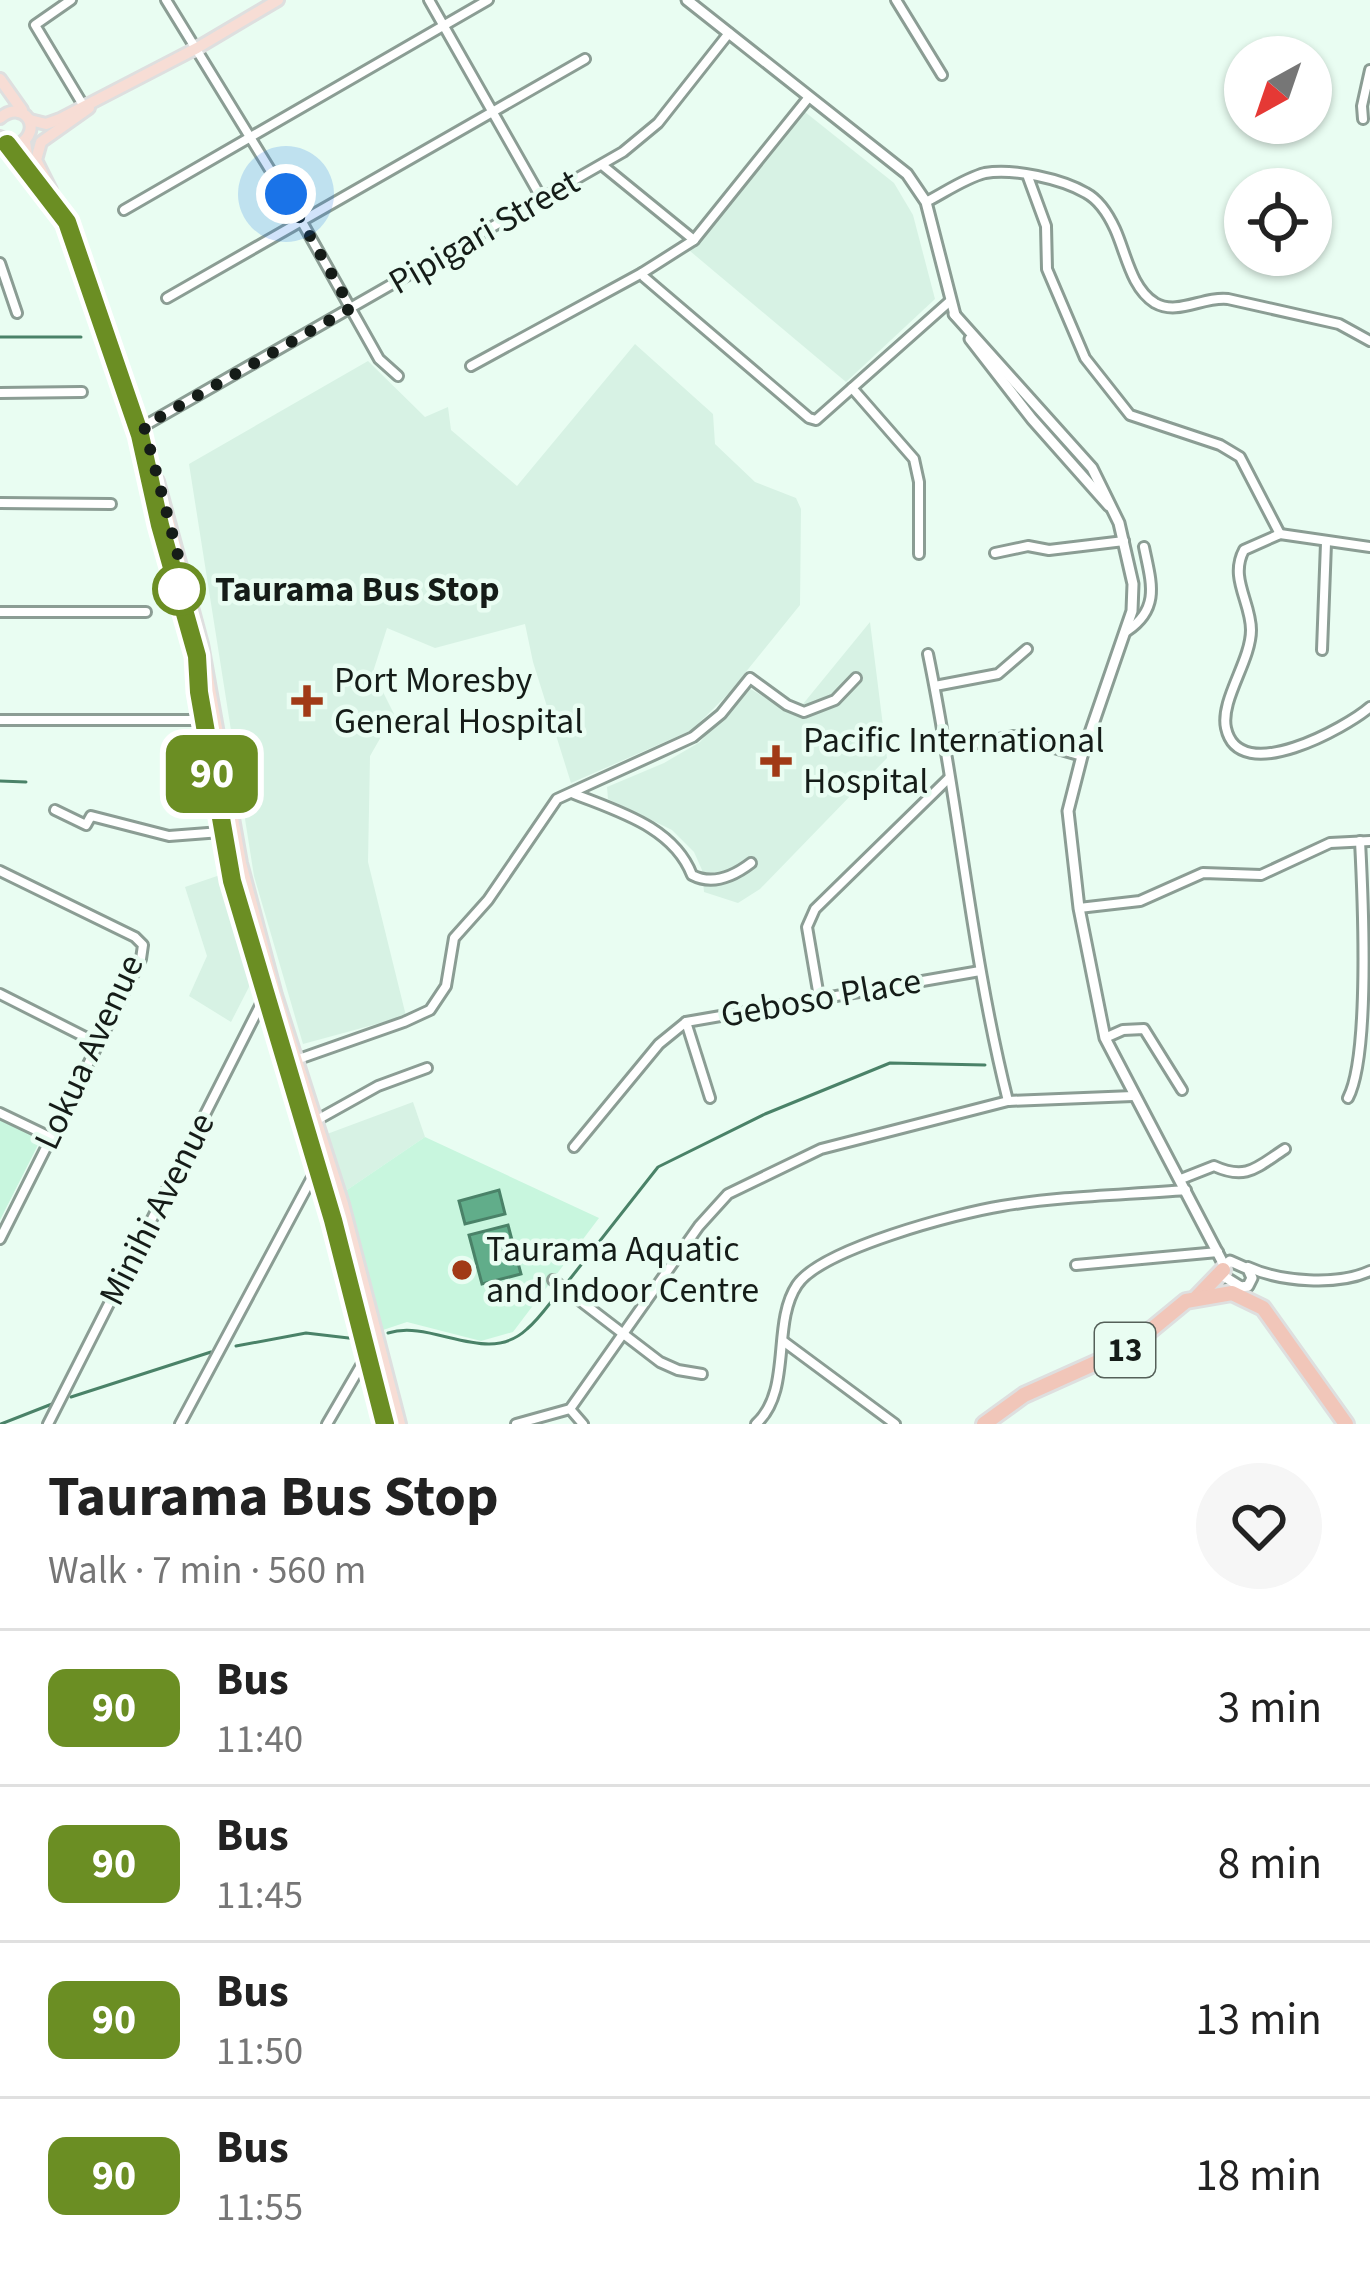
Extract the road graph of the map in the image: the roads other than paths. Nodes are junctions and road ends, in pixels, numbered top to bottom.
1 (71, 0) edge
2 (166, 0) edge
3 (278, 0) edge
4 (429, 0) edge
5 (488, 0) edge
6 (686, 0) edge
7 (896, 0) edge
8 (443, 28) junction
9 (729, 33) junction
10 (197, 48) junction
11 (585, 59) dead end
12 (1370, 70) edge
13 (942, 75) dead end
14 (0, 79) edge
15 (809, 97) junction
16 (102, 99) junction
17 (83, 105) junction
18 (494, 112) junction
19 (1, 113) edge
20 (28, 117) junction
21 (1363, 119) dead end
22 (52, 137) junction
23 (252, 138) junction
24 (28, 139) junction
25 (3, 141) edge
26 (602, 165) junction
27 (1028, 177) junction
28 (51, 190) junction
29 (542, 199) junction
30 (926, 202) junction
31 (124, 210) dead end
32 (302, 222) junction
33 (694, 240) junction
34 (0, 263) edge
35 (642, 273) junction
36 (167, 298) dead end
37 (949, 302) junction
38 (351, 308) junction
39 (17, 313) dead end
40 (1370, 341) edge
41 (471, 366) dead end
42 (398, 376) dead end
43 (852, 388) junction
44 (82, 392) dead end
45 (0, 393) edge
46 (144, 426) junction
47 (0, 503) edge
48 (111, 504) dead end
49 (1280, 534) junction
50 (1124, 541) junction
51 (1326, 543) junction
52 (1144, 547) dead end
53 (1370, 547) edge
54 (995, 553) dead end
55 (919, 554) dead end
56 (0, 612) edge
57 (146, 612) dead end
58 (1127, 632) junction
59 (1027, 650) dead end
60 (1322, 650) dead end
61 (928, 654) dead end
62 (856, 678) dead end
63 (935, 686) junction
64 (1370, 706) edge
65 (0, 720) edge
66 (204, 720) junction
67 (948, 749) junction
68 (1082, 756) junction
69 (950, 777) junction
70 (570, 792) junction
71 (55, 810) dead end
72 (221, 832) junction
73 (1365, 841) edge
74 (751, 863) dead end
75 (0, 871) edge
76 (1079, 908) junction
77 (980, 971) junction
78 (266, 993) junction
79 (0, 994) edge
80 (819, 997) junction
81 (686, 1022) junction
82 (1105, 1038) junction
83 (99, 1044) junction
84 (292, 1062) junction
85 (428, 1068) dead end
86 (1182, 1090) dead end
87 (1133, 1096) junction
88 (710, 1098) dead end
89 (1348, 1098) dead end
90 (1008, 1101) junction
91 (0, 1113) edge
92 (317, 1120) junction
93 (50, 1138) junction
94 (574, 1147) dead end
95 (1285, 1149) dead end
96 (329, 1160) junction
97 (315, 1166) junction
98 (1184, 1185) junction
99 (323, 1191) junction
100 (301, 1198) junction
101 (1, 1236) edge
102 (1227, 1261) junction
103 (1076, 1265) dead end
104 (1370, 1271) edge
105 (1267, 1275) junction
106 (553, 1280) dead end
107 (1251, 1282) junction
108 (1198, 1297) junction
109 (1263, 1308) junction
110 (623, 1333) junction
111 (783, 1341) junction
112 (379, 1343) junction
113 (368, 1354) junction
114 (702, 1374) dead end
115 (570, 1409) junction
116 (48, 1424) edge
117 (180, 1424) edge
118 (327, 1424) edge
119 (386, 1424) edge
120 (400, 1424) edge
121 (516, 1424) edge
122 (583, 1424) edge
123 (756, 1424) edge
124 (895, 1424) edge
125 (984, 1424) edge
126 (1346, 1424) edge

1 - 17 street
2 - 10 street
3 - 10 main road
4 - 8 street
5 - 8 street
6 - 9 main road
7 - 13 street
8 - 18 street
8 - 23 street
9 - 15 main road
9 - 26 street, Pipigari Street
10 - 16 main road
10 - 23 street
11 - 18 street
12 - 21 street
14 - 20 main road
15 - 30 main road
15 - 33 street
16 - 17 main road
16 - 22 main road
17 - 20 main road
18 - 29 street
18 - 32 street
19 - 20 main road
20 - 24 main road
22 - 24 main road
22 - 28 main road
23 - 31 street
23 - 32 street
24 - 25 main road
24 - 28 main road
25 - 66 main road
26 - 29 street, Pipigari Street
26 - 33 street
27 - 30 street
27 - 40 street
27 - 49 street
28 - 46 main road
29 - 38 street, Pipigari Street
30 - 37 main road
32 - 36 street
32 - 38 street
33 - 35 street
34 - 39 street
35 - 41 street
35 - 43 street
37 - 43 street
37 - 50 main road
38 - 42 street
38 - 46 street, Pipigari Street
43 - 55 street
44 - 45 street
46 - 84 main road
47 - 48 street
49 - 51 street
49 - 64 street
50 - 54 street
50 - 58 main road
51 - 53 street
51 - 60 street
52 - 58 street
56 - 57 street
58 - 68 main road
59 - 63 street
61 - 63 street
62 - 70 street
63 - 67 street
65 - 66 street
66 - 72 main road
67 - 68 street
67 - 69 street
68 - 76 main road
69 - 77 street
69 - 80 street
70 - 74 street
70 - 84 street
71 - 72 street
72 - 78 main road
73 - 76 street
73 - 89 street
75 - 83 street, Lokua Avenue
76 - 82 main road
77 - 80 street, Geboso Place
77 - 90 street
78 - 84 main road
78 - 116 street, Minihi Avenue
79 - 83 street
80 - 81 street, Geboso Place
81 - 88 street
81 - 94 street, Geboso Place
82 - 86 street
82 - 87 main road
83 - 93 street, Lokua Avenue
84 - 92 main road
84 - 97 main road
85 - 92 street
87 - 90 street
87 - 98 main road
90 - 110 street
91 - 93 street
92 - 96 main road
93 - 101 street, Lokua Avenue
95 - 98 street
96 - 97 main road
96 - 112 main road
97 - 99 main road
97 - 100 street
98 - 102 main road
98 - 111 street
99 - 100 street
99 - 113 main road
100 - 117 street
102 - 103 street
102 - 105 street
102 - 107 main road
102 - 107 main road
102 - 108 highway
104 - 105 street
105 - 107 street
106 - 110 street
107 - 109 highway
108 - 109 highway, 13
108 - 125 highway, 13
109 - 126 highway
110 - 114 street
110 - 115 street
111 - 123 street
111 - 124 street
112 - 113 street
112 - 120 main road
113 - 118 street
113 - 119 main road
115 - 121 street
115 - 122 street

